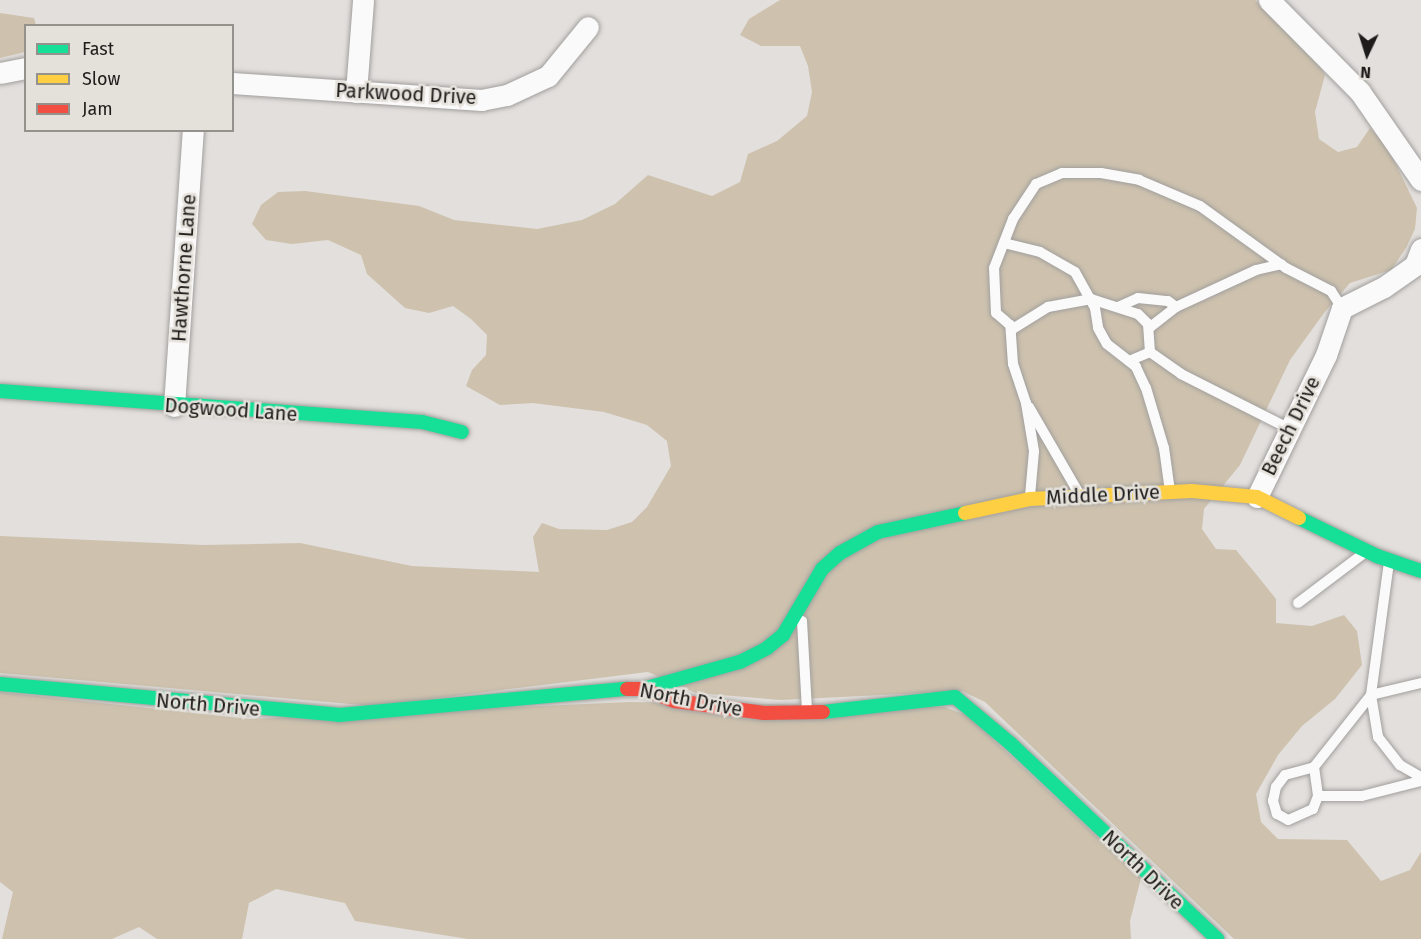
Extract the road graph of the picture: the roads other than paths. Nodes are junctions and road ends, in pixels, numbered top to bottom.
1 (363, 0) edge
2 (1269, 0) edge
3 (588, 27) dead end
4 (24, 68) edge
5 (0, 74) edge
6 (234, 83) edge
7 (356, 92) junction
8 (194, 132) edge
9 (1421, 180) edge
10 (1004, 243) junction
11 (1421, 249) edge
12 (1281, 264) junction
13 (1091, 299) junction
14 (1118, 307) junction
15 (1176, 307) junction
16 (1342, 308) junction
17 (1149, 328) junction
18 (1011, 330) junction
19 (1150, 352) junction
20 (1129, 361) junction
21 (0, 391) edge
22 (1026, 403) junction
23 (174, 406) junction
24 (1290, 429) junction
25 (462, 432) dead end
26 (1170, 492) junction
27 (1080, 495) junction
28 (1257, 497) junction
29 (1030, 499) junction
30 (1366, 551) junction
31 (1389, 561) junction
32 (1421, 571) edge
33 (802, 603) junction
34 (1298, 603) dead end
35 (1421, 682) edge
36 (0, 684) edge
37 (643, 689) junction
38 (1371, 696) junction
39 (808, 712) junction
40 (1314, 767) junction
41 (1421, 779) edge
42 (1318, 796) junction
43 (1217, 939) edge

1 - 7 street
2 - 9 street
3 - 7 street, Parkwood Drive
4 - 5 street
6 - 7 street, Parkwood Drive
8 - 23 street, Hawthorne Lane
10 - 12 lane
10 - 13 lane
10 - 18 lane
11 - 16 street
12 - 15 lane
12 - 16 lane
13 - 14 lane
13 - 18 lane
13 - 20 lane
14 - 15 lane
14 - 17 lane
15 - 17 lane
16 - 24 street, Beech Drive
17 - 19 lane
18 - 22 lane
19 - 20 lane
19 - 24 lane
20 - 26 lane
21 - 23 street, Dogwood Lane
22 - 27 lane
22 - 29 lane
23 - 25 street, Dogwood Lane
24 - 28 street, Beech Drive
26 - 27 street, Middle Drive
26 - 28 street, Middle Drive
27 - 29 street, Middle Drive
28 - 30 street, Middle Drive
29 - 33 street, Middle Drive
30 - 31 street, Middle Drive
30 - 34 lane
31 - 32 street, Middle Drive
31 - 38 lane
33 - 37 street, Middle Drive
33 - 39 lane
35 - 38 lane
36 - 37 street, North Drive
37 - 39 street, North Drive
38 - 40 lane
38 - 41 lane
39 - 43 street, North Drive
40 - 42 lane
40 - 42 lane
41 - 42 lane

